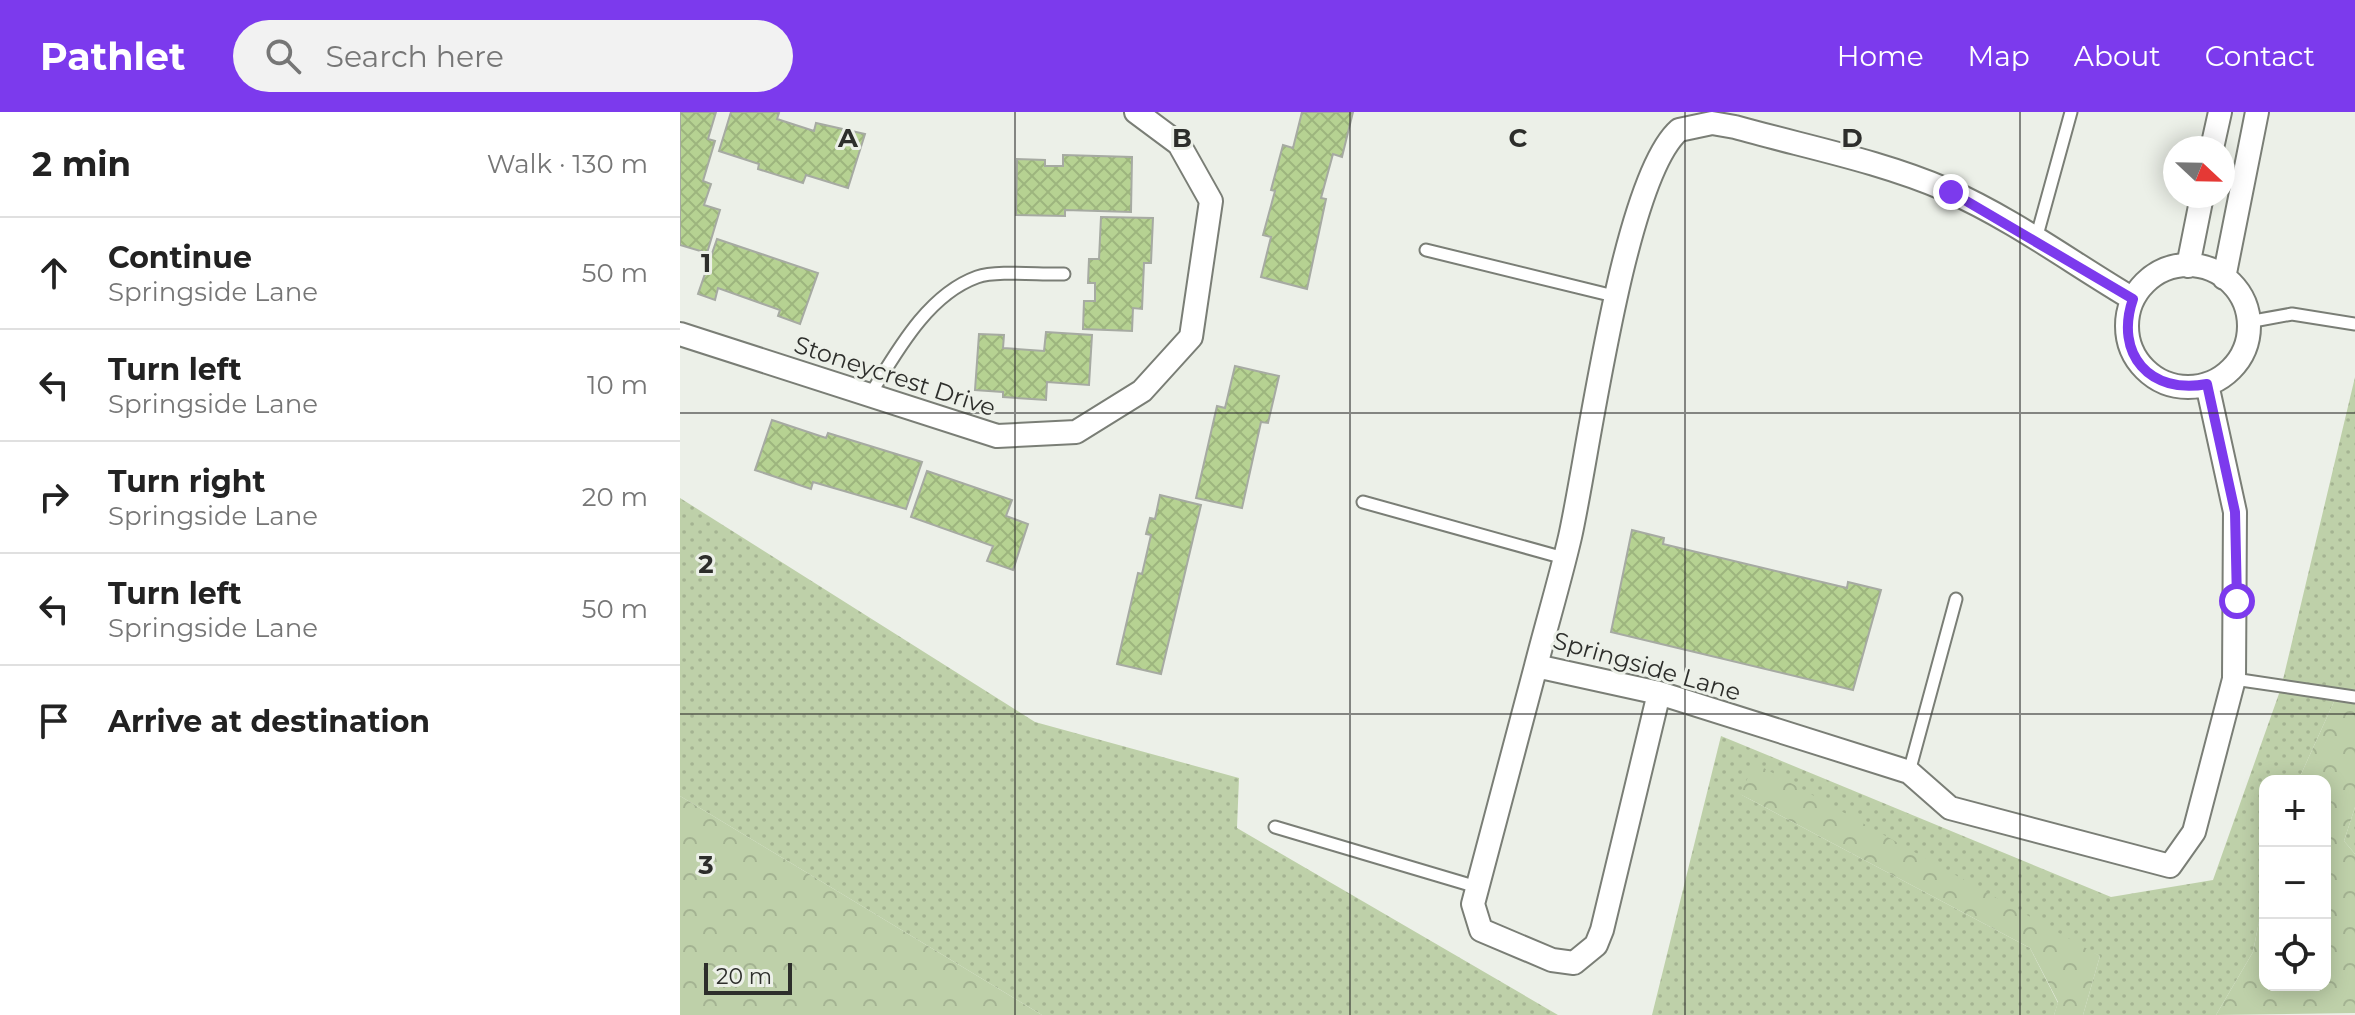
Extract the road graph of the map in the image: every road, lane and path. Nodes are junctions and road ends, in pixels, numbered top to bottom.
1 (1136, 112) edge
2 (2071, 112) edge
3 (2220, 112) edge
4 (2257, 112) edge
5 (2215, 136) edge
6 (2200, 208) edge
7 (2036, 240) junction
8 (1426, 250) dead end
9 (2188, 266) junction
10 (1064, 274) dead end
11 (2224, 278) junction
12 (1618, 297) junction
13 (2133, 299) junction
14 (2248, 322) junction
15 (2355, 324) edge
16 (680, 334) edge
17 (2207, 384) junction
18 (870, 395) junction
19 (1363, 502) dead end
20 (1564, 558) junction
21 (1956, 599) dead end
22 (1536, 666) junction
23 (2234, 679) junction
24 (1659, 693) junction
25 (2355, 697) edge
26 (1909, 772) junction
27 (1275, 827) dead end
28 (1477, 887) junction

1 - 18 street, Stoneycrest Drive
2 - 7 lane
3 - 5 street
4 - 11 street
6 - 9 street
7 - 12 street, Springside Lane
7 - 13 street, Springside Lane
8 - 12 lane
9 - 11 street
9 - 13 street
10 - 18 lane
11 - 14 street
12 - 20 street, Springside Lane
13 - 17 street
14 - 15 lane
14 - 17 street
16 - 18 street, Stoneycrest Drive
17 - 23 street, Springside Lane
19 - 20 lane
20 - 22 street, Springside Lane
21 - 26 lane
22 - 24 street, Springside Lane
22 - 28 street
23 - 25 lane
23 - 26 street, Springside Lane
24 - 26 street, Springside Lane
24 - 28 street
27 - 28 lane

